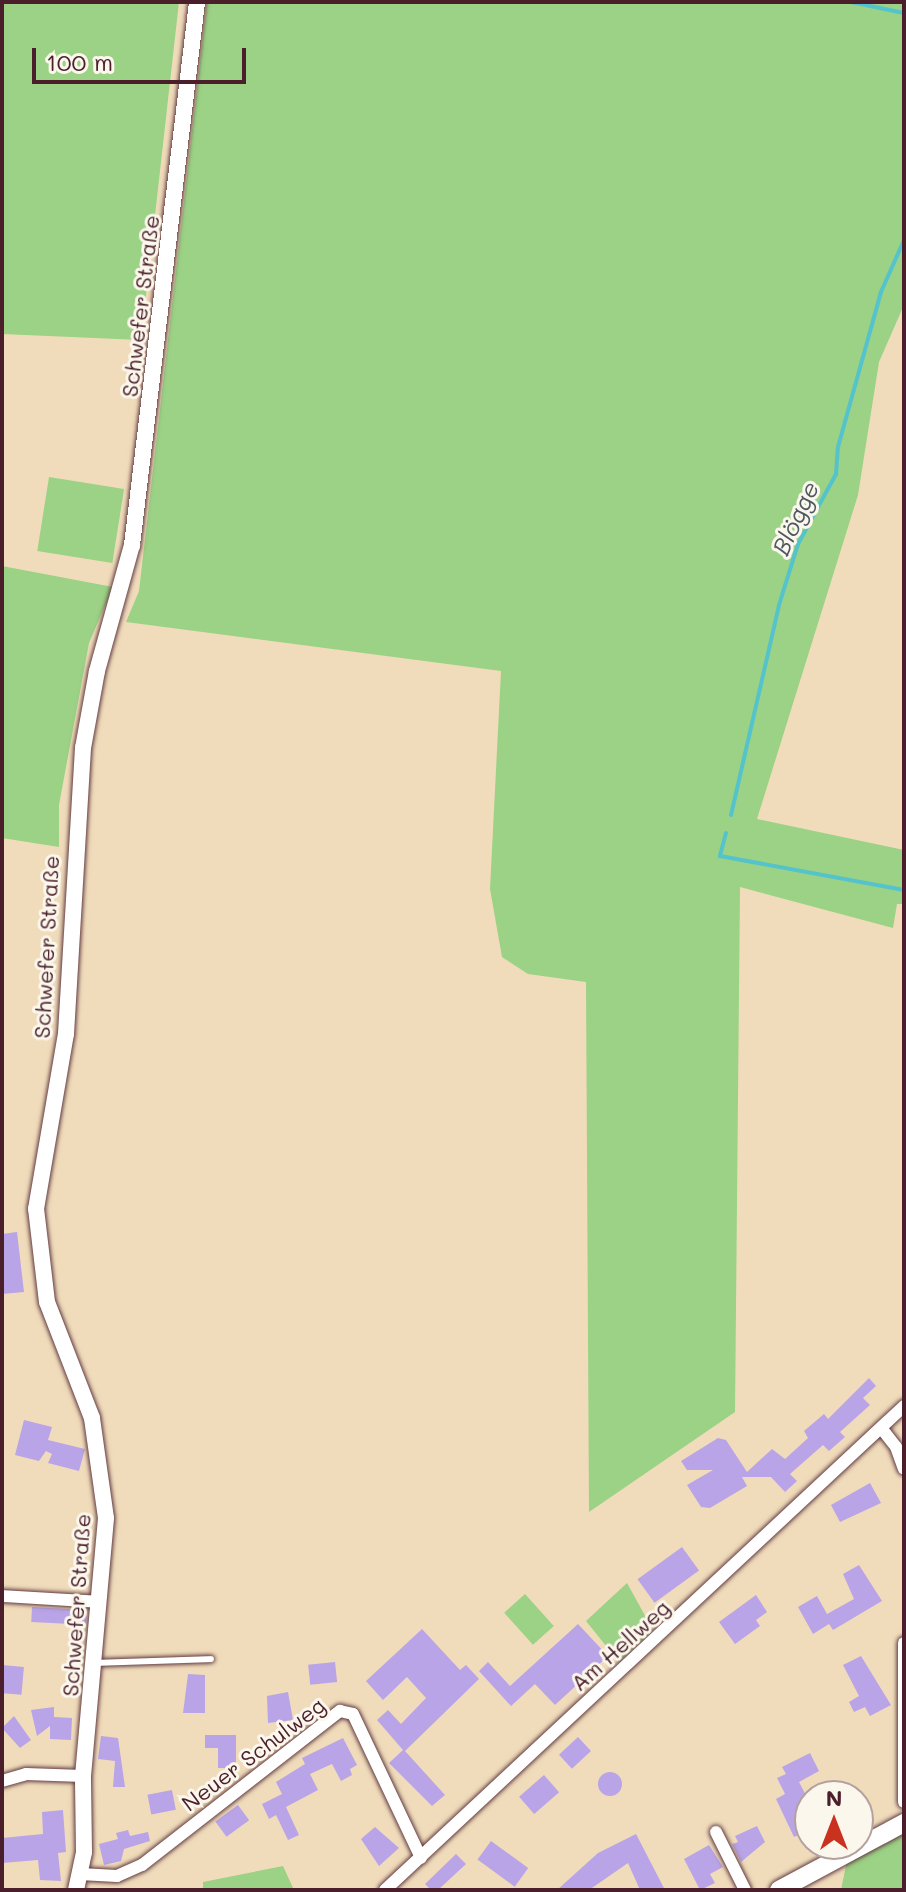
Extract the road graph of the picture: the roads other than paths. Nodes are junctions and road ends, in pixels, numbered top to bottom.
1 (197, 2) edge
2 (904, 1406) edge
3 (882, 1429) junction
4 (904, 1469) edge
5 (2, 1596) edge
6 (100, 1602) junction
7 (904, 1643) edge
8 (211, 1659) dead end
9 (96, 1663) junction
10 (83, 1776) junction
11 (2, 1781) edge
12 (904, 1802) edge
13 (904, 1823) edge
14 (716, 1832) dead end
15 (421, 1858) junction
16 (78, 1882) edge
17 (787, 1888) edge
18 (385, 1890) edge
19 (745, 1890) edge

1 - 6 street, Schwefer Straße
2 - 3 street, Am Hellweg
3 - 4 street
3 - 15 street, Am Hellweg
5 - 6 street
6 - 9 street, Schwefer Straße
7 - 12 street
8 - 9 lane
9 - 10 street, Schwefer Straße
10 - 11 street
10 - 16 street, Schwefer Straße
13 - 17 main road
14 - 19 street
15 - 16 street, Neuer Schulweg
15 - 18 street, Am Hellweg

